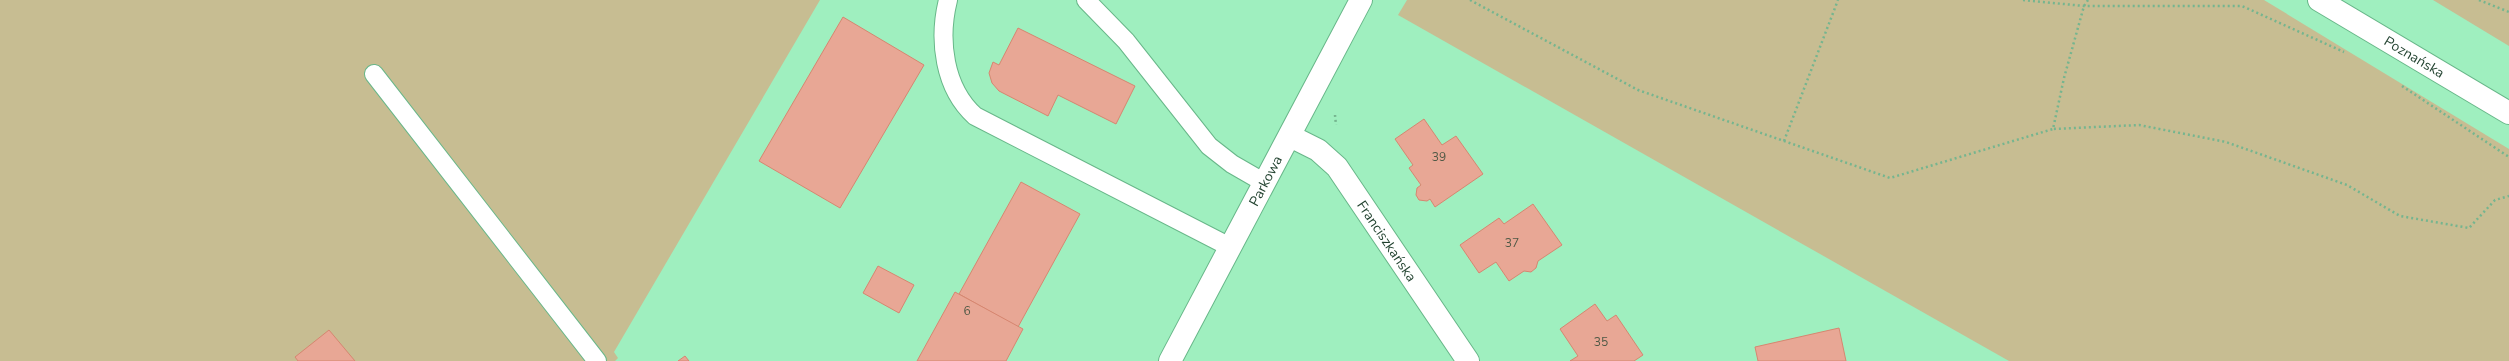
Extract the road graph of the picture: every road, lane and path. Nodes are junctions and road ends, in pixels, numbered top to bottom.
1 (948, 0) edge
2 (1086, 0) edge
3 (1362, 0) edge
4 (1470, 0) edge
5 (1838, 0) edge
6 (2023, 0) edge
7 (2088, 0) edge
8 (2319, 0) edge
9 (2479, 0) edge
10 (2084, 6) junction
11 (2509, 12) edge
12 (2347, 53) dead end
13 (374, 74) dead end
14 (2400, 85) dead end
15 (1334, 111) dead end
16 (2509, 113) edge
17 (1337, 130) dead end
18 (2053, 130) junction
19 (1290, 136) junction
20 (1784, 141) junction
21 (2509, 157) edge
22 (1265, 183) junction
23 (2509, 196) edge
24 (1230, 248) junction
25 (597, 361) edge
26 (1170, 361) edge
27 (1468, 361) edge

1 - 24 lane
2 - 22 lane
3 - 19 street, Parkowa
4 - 20 path
5 - 20 path
6 - 10 path
7 - 10 path
8 - 16 street, Poznańska
9 - 11 path
10 - 12 path
10 - 18 path
13 - 25 lane
14 - 21 path
15 - 17 path
18 - 20 path
18 - 23 path
19 - 22 street, Parkowa
19 - 27 street, Franciszkańska
22 - 24 street, Parkowa
24 - 26 street, Parkowa

